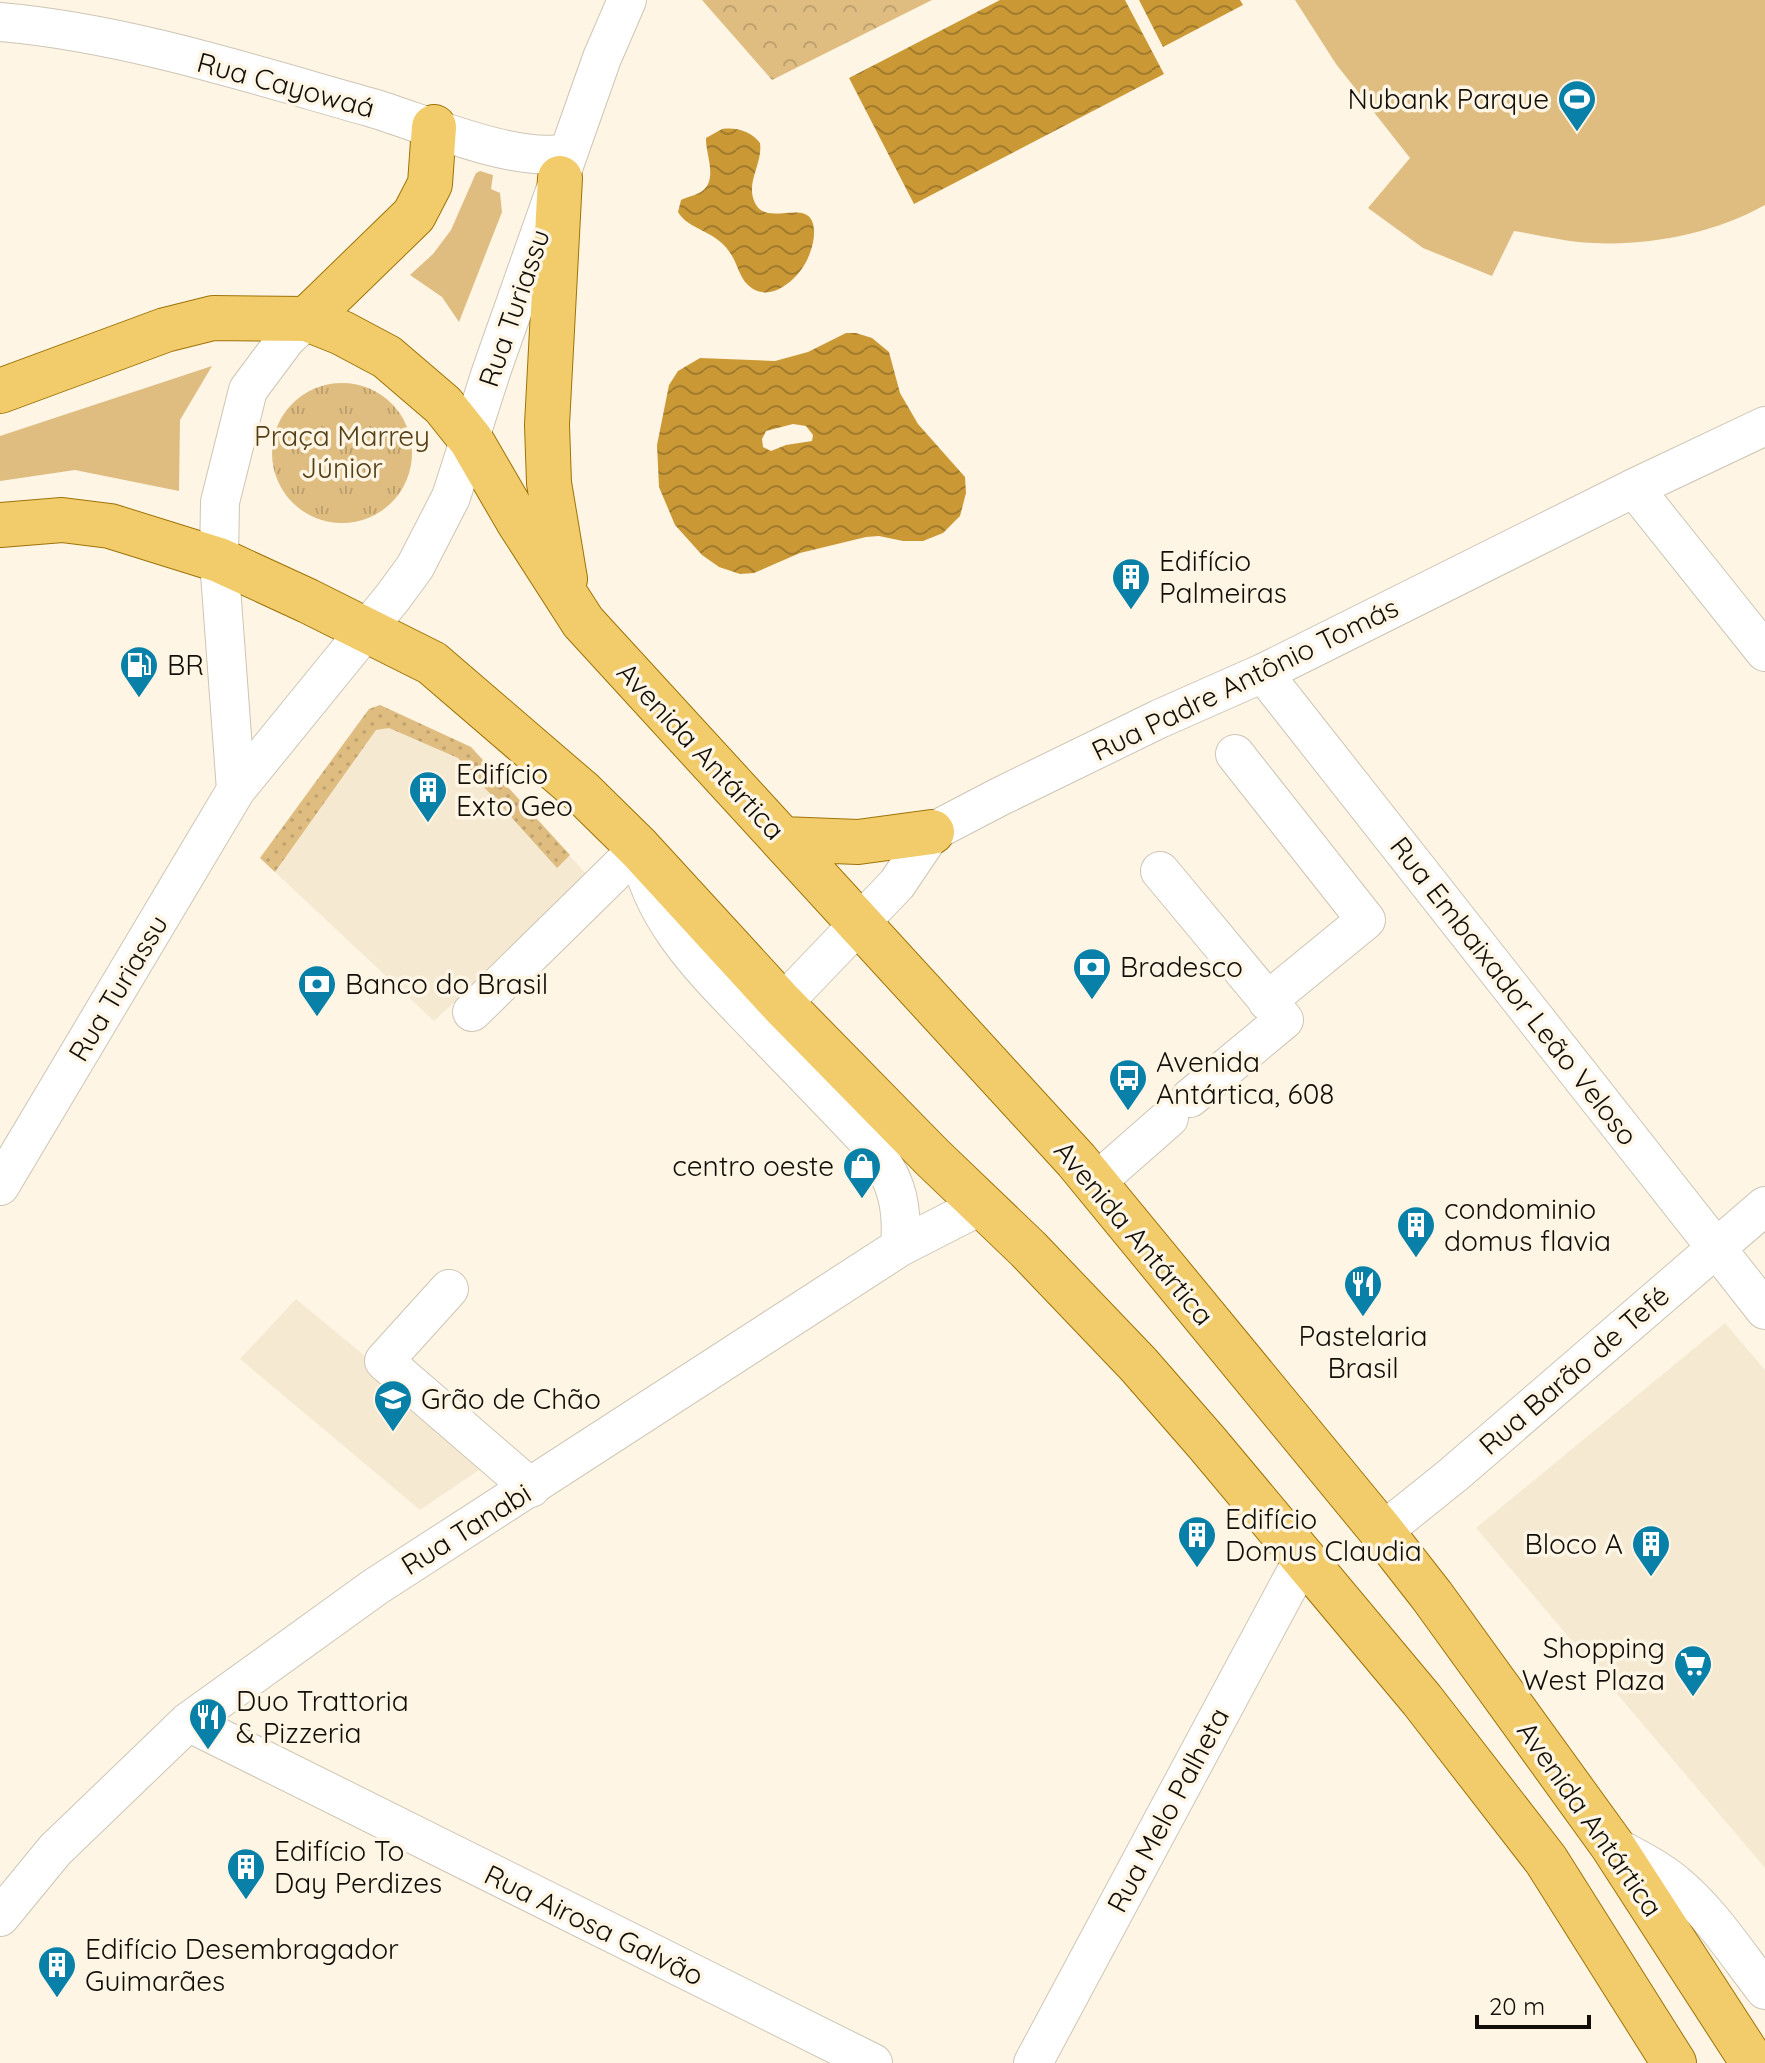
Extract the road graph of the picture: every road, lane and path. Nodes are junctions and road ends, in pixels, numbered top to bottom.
1 (627, 0) edge
2 (43, 13) edge
3 (0, 22) edge
4 (434, 127) junction
5 (565, 165) junction
6 (307, 319) junction
7 (0, 391) edge
8 (1765, 426) edge
9 (471, 440) junction
10 (1634, 488) junction
11 (0, 525) edge
12 (219, 560) junction
13 (570, 605) junction
14 (365, 629) junction
15 (1765, 652) edge
16 (1263, 673) junction
17 (1235, 754) dead end
18 (236, 790) junction
19 (932, 832) junction
20 (782, 839) junction
21 (639, 848) junction
22 (1160, 871) dead end
23 (859, 925) junction
24 (1267, 1001) junction
25 (782, 1004) junction
26 (472, 1012) dead end
27 (1095, 1183) junction
28 (0, 1186) edge
29 (982, 1205) junction
30 (1765, 1206) edge
31 (900, 1247) junction
32 (1716, 1248) junction
33 (449, 1289) dead end
34 (1765, 1310) edge
35 (531, 1488) junction
36 (1382, 1532) junction
37 (1304, 1557) junction
38 (188, 1722) junction
39 (1612, 1845) junction
40 (0, 1917) edge
41 (1765, 1990) edge
42 (873, 2063) edge
43 (1033, 2063) edge
44 (1674, 2063) edge
45 (1753, 2063) edge

1 - 5 street, Rua Turiassu
2 - 3 street, Rua Cayowaá
2 - 4 street, Rua Cayowaá
4 - 5 street, Rua Cayowaá
4 - 6 main road
5 - 9 street, Rua Turiassu
5 - 13 main road
6 - 7 main road
6 - 9 main road
6 - 12 street
8 - 10 street, Rua Padre Antônio Tomás
9 - 13 main road, Avenida Antártica
9 - 14 street
10 - 15 street
10 - 16 street, Rua Padre Antônio Tomás
11 - 12 main road
12 - 14 main road
12 - 18 street
13 - 20 main road, Avenida Antártica
14 - 18 street, Rua Turiassu
14 - 21 main road
16 - 19 street, Rua Padre Antônio Tomás
16 - 32 street, Rua Embaixador Leão Veloso
17 - 24 street
18 - 28 street, Rua Turiassu
19 - 20 main road
19 - 23 street, Rua Padre Antônio Tomás
20 - 23 main road, Avenida Antártica
21 - 25 main road
21 - 26 street
21 - 31 street
22 - 24 street
23 - 25 street, Rua Padre Antônio Tomás
23 - 27 main road, Avenida Antártica
24 - 27 street
25 - 29 main road
27 - 36 main road, Avenida Antártica
29 - 31 street, Rua Tanabi
29 - 37 main road
30 - 32 street, Rua Barão de Tefé
31 - 35 street, Rua Tanabi
32 - 34 street, Rua Embaixador Leão Veloso
32 - 36 street, Rua Barão de Tefé
33 - 35 street
35 - 38 street, Rua Tanabi
36 - 39 main road, Avenida Antártica
37 - 43 street, Rua Melo Palheta
37 - 44 main road
38 - 40 street, Rua Tanabi
38 - 42 street, Rua Airosa Galvão
39 - 41 street
39 - 45 main road, Avenida Antártica

